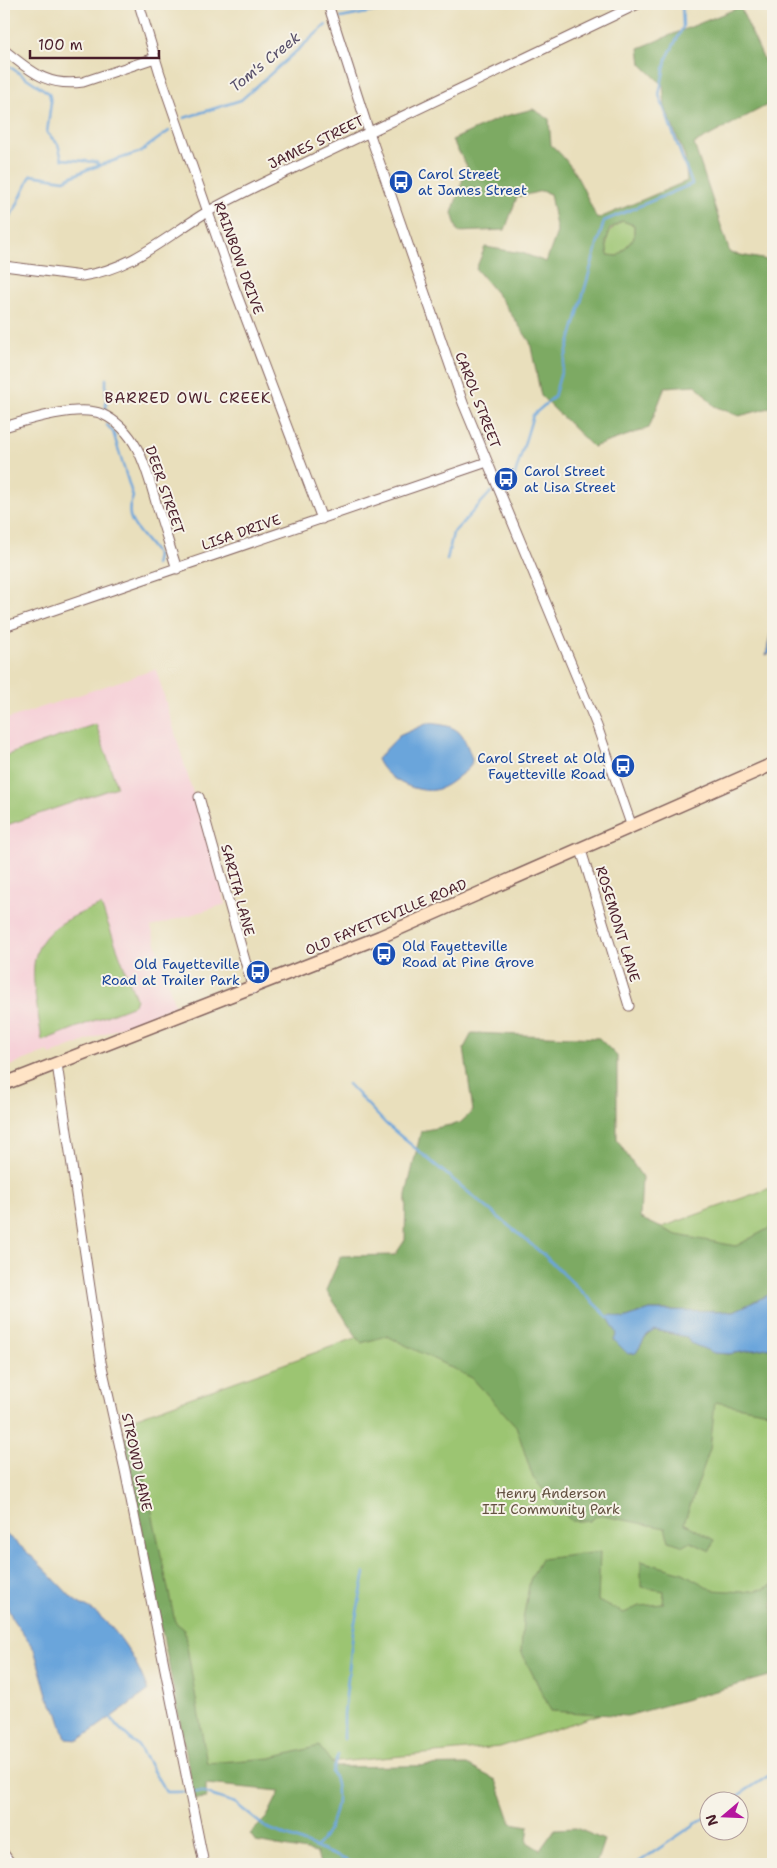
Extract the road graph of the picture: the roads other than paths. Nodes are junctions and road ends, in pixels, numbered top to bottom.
1 (139, 4) edge
2 (328, 4) edge
3 (638, 4) edge
4 (4, 50) edge
5 (156, 58) junction
6 (369, 132) junction
7 (208, 212) junction
8 (4, 266) edge
9 (4, 427) edge
10 (487, 462) junction
11 (322, 519) junction
12 (177, 569) junction
13 (4, 627) edge
14 (773, 764) edge
15 (199, 797) dead end
16 (632, 827) junction
17 (580, 850) junction
18 (253, 988) junction
19 (629, 1006) dead end
20 (57, 1064) junction
21 (4, 1084) edge
22 (4, 1854) edge
23 (11, 1864) edge
24 (204, 1864) edge

1 - 5 street, RAINBOW DRIVE
2 - 6 street, CAROL STREET
3 - 6 street, JAMES STREET
4 - 5 street
5 - 7 street, RAINBOW DRIVE
6 - 7 street, JAMES STREET
6 - 10 street, CAROL STREET
7 - 8 street, JAMES STREET
7 - 11 street, RAINBOW DRIVE
9 - 12 street, DEER STREET
10 - 11 street, LISA DRIVE
10 - 16 street, CAROL STREET
11 - 12 street, LISA DRIVE
12 - 13 street, LISA DRIVE
14 - 16 street, OLD FAYETTEVILLE ROAD
15 - 18 street, SARITA LANE
16 - 17 street, OLD FAYETTEVILLE ROAD
17 - 18 street, OLD FAYETTEVILLE ROAD
17 - 19 street, ROSEMONT LANE
18 - 20 street, OLD FAYETTEVILLE ROAD
20 - 21 street, OLD FAYETTEVILLE ROAD
20 - 24 street, STROWD LANE
22 - 23 street

